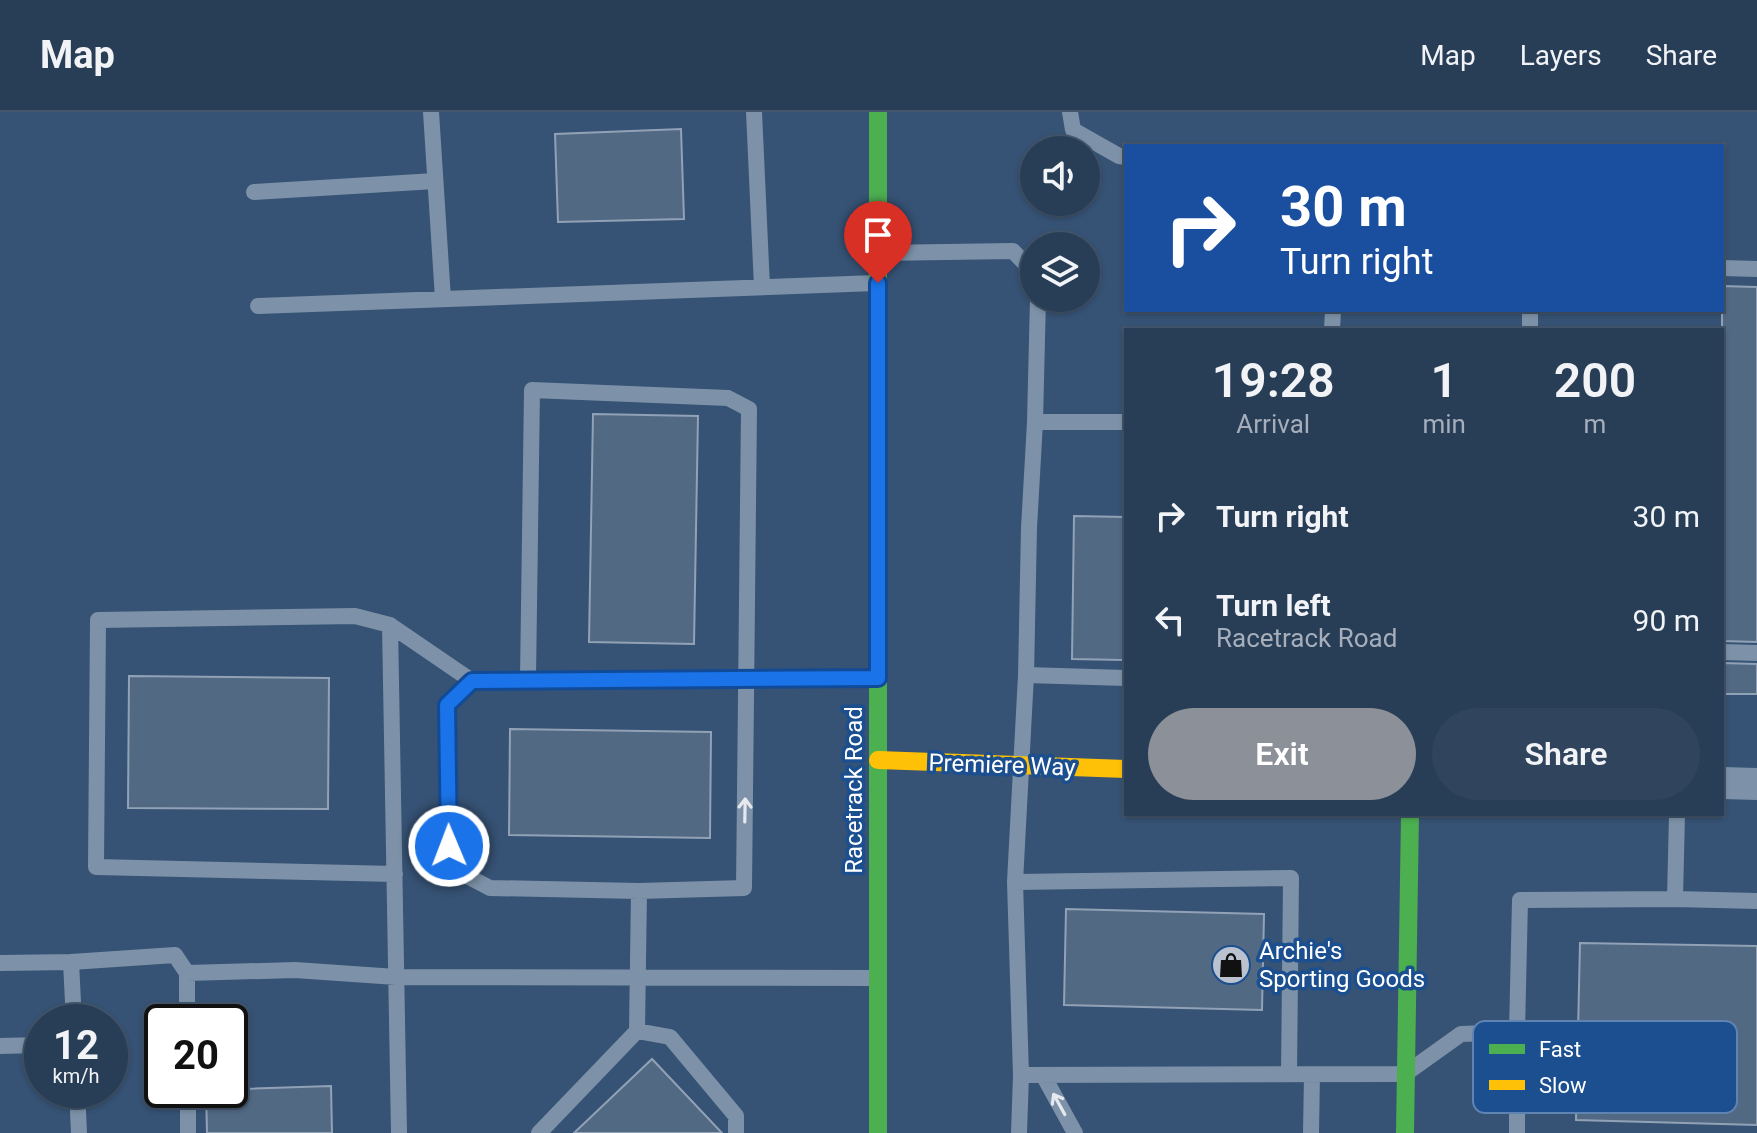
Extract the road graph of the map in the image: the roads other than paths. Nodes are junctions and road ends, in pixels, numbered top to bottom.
1 (431, 112) edge
2 (754, 112) edge
3 (878, 112) edge
4 (1070, 112) edge
5 (1124, 157) edge
6 (435, 181) junction
7 (254, 192) dead end
8 (878, 253) junction
9 (1020, 258) edge
10 (1724, 268) edge
11 (1757, 269) edge
12 (878, 283) junction
13 (762, 287) junction
14 (443, 299) junction
15 (258, 306) dead end
16 (1038, 312) edge
17 (1035, 422) junction
18 (1124, 422) edge
19 (390, 625) junction
20 (1724, 652) edge
21 (1757, 653) edge
22 (1026, 675) junction
23 (878, 678) junction
24 (1124, 678) edge
25 (528, 679) junction
26 (747, 680) junction
27 (472, 681) junction
28 (878, 760) junction
29 (1020, 766) junction
30 (1124, 769) edge
31 (1724, 783) edge
32 (1757, 784) edge
33 (1410, 816) edge
34 (1677, 816) edge
35 (395, 874) junction
36 (1015, 882) junction
37 (639, 891) junction
38 (1675, 899) junction
39 (1757, 901) edge
40 (71, 962) junction
41 (0, 963) edge
42 (187, 973) junction
43 (396, 977) junction
44 (638, 977) junction
45 (878, 978) junction
46 (73, 1004) edge
47 (187, 1004) edge
48 (1517, 1021) edge
49 (637, 1031) junction
50 (1473, 1034) edge
51 (24, 1045) edge
52 (0, 1046) edge
53 (1289, 1074) junction
54 (1312, 1074) junction
55 (1405, 1074) junction
56 (1021, 1075) junction
57 (1043, 1075) junction
58 (78, 1108) edge
59 (188, 1108) edge
60 (79, 1133) edge
61 (188, 1133) edge
62 (399, 1133) edge
63 (539, 1133) edge
64 (736, 1133) edge
65 (878, 1133) edge
66 (1019, 1133) edge
67 (1075, 1133) edge
68 (1311, 1133) edge
69 (1405, 1133) edge

1 - 6 lane
2 - 13 lane
3 - 8 street, Racetrack Road
4 - 5 lane
6 - 7 lane
6 - 14 lane
8 - 9 lane
8 - 12 street, Racetrack Road
10 - 11 lane
12 - 13 lane
12 - 23 street, Racetrack Road
13 - 14 lane
14 - 15 lane
16 - 17 lane
17 - 18 lane
17 - 22 lane
19 - 27 lane
19 - 35 lane
19 - 35 lane
20 - 21 lane
22 - 24 lane
22 - 29 lane
23 - 26 lane
23 - 28 street, Racetrack Road
25 - 26 lane
25 - 26 lane
25 - 27 lane
37 -> 26 lane
27 - 37 lane
28 - 29 street, Premiere Way
28 - 45 street, Racetrack Road
29 - 30 street, Premiere Way
29 - 36 lane
31 - 32 street
33 - 55 street
34 - 38 lane
35 - 43 lane
36 - 53 lane
36 - 56 lane
37 - 44 lane
38 - 39 lane
38 - 48 lane
40 - 41 lane
40 - 42 lane
40 - 46 lane
42 - 43 lane
42 - 47 lane
43 - 44 lane
43 - 62 lane
44 - 45 lane
44 - 49 lane
45 - 65 street, Racetrack Road
49 - 63 lane
49 - 64 lane
50 - 55 lane
51 - 52 lane
53 - 54 lane
53 - 57 lane
54 - 55 lane
54 - 68 lane
55 - 69 street
56 - 57 lane
56 - 66 lane
67 -> 57 lane
58 - 60 lane
59 - 61 lane

